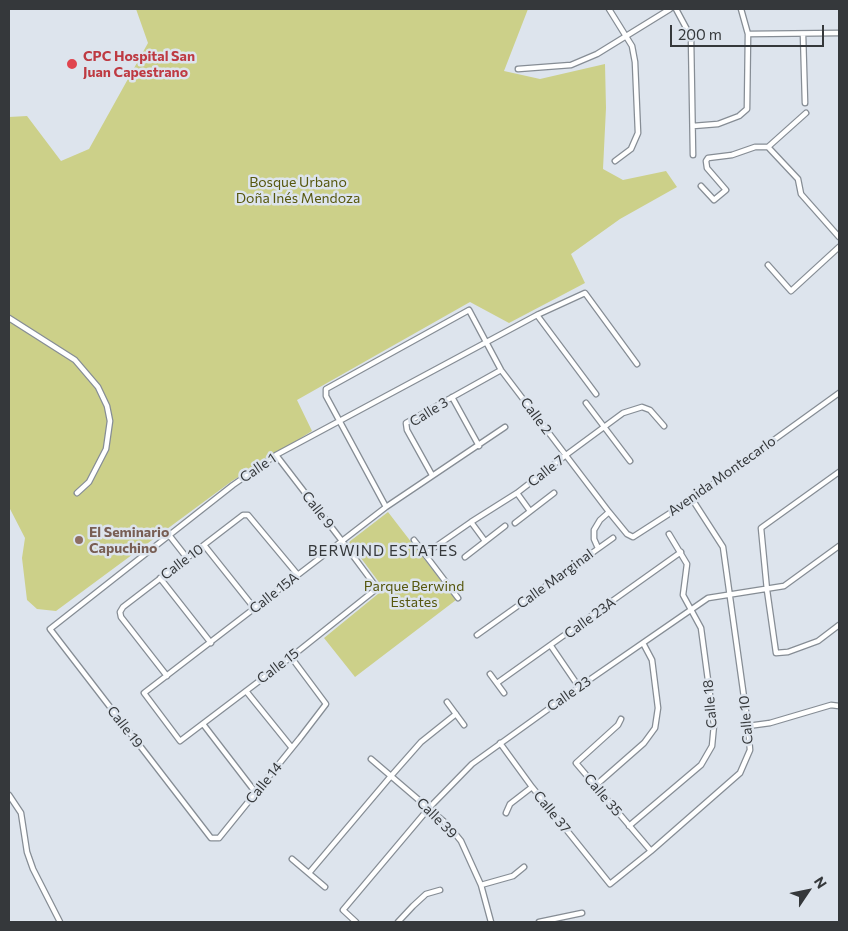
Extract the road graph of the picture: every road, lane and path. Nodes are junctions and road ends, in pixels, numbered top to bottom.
1 (609, 9) edge
2 (670, 9) edge
3 (676, 9) edge
4 (741, 9) edge
5 (839, 33) edge
6 (748, 34) junction
7 (803, 34) junction
8 (626, 35) junction
9 (518, 69) dead end
10 (804, 103) dead end
11 (806, 113) dead end
12 (693, 126) junction
13 (768, 147) junction
14 (693, 155) dead end
15 (615, 161) dead end
16 (701, 186) dead end
17 (839, 237) edge
18 (839, 247) edge
19 (768, 265) dead end
20 (537, 315) junction
21 (9, 318) edge
22 (486, 341) junction
23 (637, 364) dead end
24 (501, 370) junction
25 (839, 392) edge
26 (596, 394) dead end
27 (452, 397) junction
28 (586, 403) dead end
29 (339, 420) junction
30 (604, 426) junction
31 (664, 426) dead end
32 (505, 427) dead end
33 (479, 446) junction
34 (276, 455) junction
35 (566, 455) junction
36 (630, 461) dead end
37 (839, 472) edge
38 (432, 476) junction
39 (517, 493) junction
40 (554, 493) dead end
41 (77, 494) dead end
42 (692, 499) junction
43 (386, 507) junction
44 (530, 510) junction
45 (609, 512) junction
46 (471, 522) junction
47 (515, 523) dead end
48 (506, 526) dead end
49 (669, 534) dead end
50 (169, 535) junction
51 (613, 538) dead end
52 (414, 540) dead end
53 (342, 541) junction
54 (485, 541) junction
55 (204, 545) junction
56 (839, 546) edge
57 (598, 548) junction
58 (681, 552) junction
59 (425, 554) junction
60 (465, 557) dead end
61 (187, 558) junction
62 (298, 575) junction
63 (160, 578) junction
64 (375, 590) joint
65 (767, 590) junction
66 (731, 595) junction
67 (458, 598) dead end
68 (254, 608) junction
69 (692, 608) junction
70 (839, 625) edge
71 (51, 628) joint
72 (477, 636) dead end
73 (211, 643) junction
74 (642, 643) junction
75 (551, 646) junction
76 (291, 657) junction
77 (490, 674) dead end
78 (167, 676) junction
79 (497, 683) junction
80 (579, 686) junction
81 (246, 691) junction
82 (504, 693) dead end
83 (447, 702) dead end
84 (839, 706) edge
85 (456, 714) junction
86 (621, 719) dead end
87 (202, 724) junction
88 (464, 725) dead end
89 (748, 726) junction
90 (180, 741) joint
91 (500, 743) junction
92 (292, 748) junction
93 (371, 759) dead end
94 (391, 776) junction
95 (595, 786) junction
96 (532, 787) junction
97 (256, 793) junction
98 (9, 796) edge
99 (429, 808) junction
100 (506, 812) dead end
101 (202, 826) joint
102 (629, 826) junction
103 (651, 851) junction
104 (292, 859) dead end
105 (524, 867) dead end
106 (309, 873) junction
107 (606, 879) joint
108 (481, 886) junction
109 (325, 888) dead end
110 (440, 890) dead end
111 (582, 913) dead end
112 (60, 922) edge
113 (356, 922) edge
114 (398, 922) edge
115 (491, 922) edge
116 (539, 922) edge

1 - 8 street
2 - 8 street
3 - 12 street
4 - 6 street
5 - 7 street
6 - 7 street
6 - 12 street
7 - 10 street
8 - 9 street
8 - 15 street
11 - 13 street
12 - 14 street
13 - 16 street
13 - 17 street
18 - 19 street
20 - 22 street, Calle 1
20 - 23 street, Calle 1
20 - 26 street
21 - 41 street
22 - 24 street, Calle 2
22 - 29 street, Calle 1
22 - 29 street, Calle 2
24 - 27 street, Calle 3
24 - 35 street, Calle 2
25 - 42 street, Avenida Montecarlo
27 - 33 street
27 - 38 street, Calle 3
28 - 30 street
29 - 34 street, Calle 1
29 - 43 street
30 - 31 street, Calle 7
30 - 35 street, Calle 7
30 - 36 street
32 - 33 street, Calle 15A
33 - 38 street, Calle 15A
34 - 50 street, Calle 1
34 - 53 street, Calle 9
35 - 39 street, Calle 7
35 - 45 street, Calle 2
37 - 65 street
38 - 43 street, Calle 15A
39 - 44 street
39 - 46 street, Calle 7
40 - 44 street
42 - 45 street, Avenida Montecarlo
42 - 66 street, Calle 10
43 - 53 street, Calle 15A
44 - 47 street
45 - 57 street, Calle Marginal
46 - 54 street
46 - 59 street, Calle 7
48 - 54 street
49 - 58 street
50 - 61 street
50 - 71 street, Calle 1
51 - 57 street
52 - 59 street
53 - 62 street, Calle 15A
53 - 64 street, Calle 9
54 - 60 street
55 - 61 street, Calle 10
55 - 62 street, Calle 10
55 - 68 street
56 - 65 street, Calle 23
57 - 72 street, Calle Marginal
58 - 69 street, Calle 18
58 - 75 street, Calle 23A
59 - 67 street
61 - 63 street, Calle 10
62 - 68 street, Calle 15A
63 - 73 street
63 - 78 street, Calle 10
64 - 76 street, Calle 15
65 - 66 street, Calle 23
65 - 70 street
66 - 69 street, Calle 23
66 - 89 street, Calle 10
68 - 73 street, Calle 15A
69 - 74 street, Calle 23
69 - 102 street, Calle 18
71 - 101 street, Calle 19
73 - 78 street, Calle 15A
74 - 80 street, Calle 23
74 - 95 street
75 - 79 street, Calle 23A
75 - 80 street
76 - 81 street, Calle 15
76 - 92 street, Calle 14
77 - 79 street
78 - 90 street, Calle 15A
79 - 82 street
80 - 91 street, Calle 23
81 - 87 street, Calle 15
81 - 92 street
83 - 85 street
84 - 89 street
85 - 88 street
85 - 94 street
86 - 95 street, Calle 35
87 - 90 street, Calle 15
87 - 97 street
89 - 103 street, Calle 10
91 - 96 street, Calle 37
91 - 99 street, Calle 23
92 - 97 street, Calle 14
93 - 94 street, Calle 39
94 - 99 street, Calle 39
94 - 106 street
95 - 102 street, Calle 35
96 - 100 street
96 - 107 street, Calle 37
97 - 101 street, Calle 14
98 - 112 street
99 - 108 street, Calle 39
99 - 113 street, Calle 23
102 - 103 street, Calle 35
103 - 107 street, Calle 10
104 - 106 street
105 - 108 street
106 - 109 street
108 - 115 street, Calle 39
110 - 114 street
111 - 116 street

